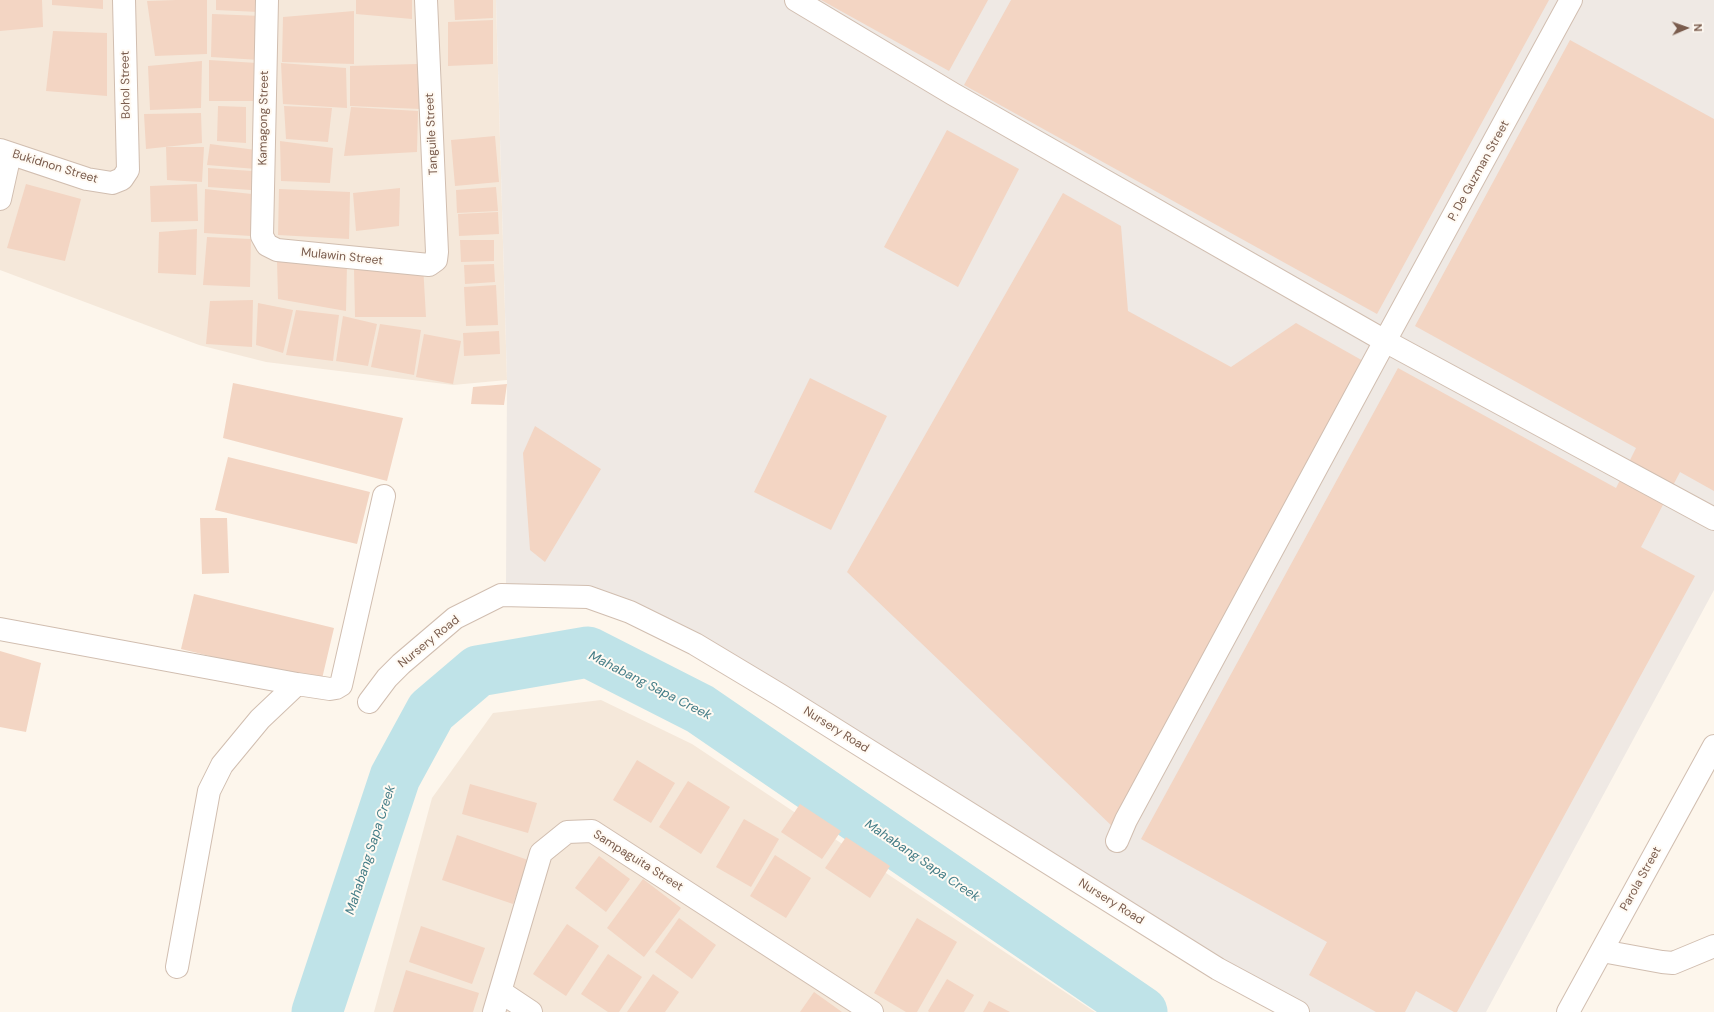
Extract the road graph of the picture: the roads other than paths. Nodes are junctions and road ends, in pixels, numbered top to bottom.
1 (124, 0) edge
2 (267, 0) edge
3 (426, 0) edge
4 (796, 0) edge
5 (1571, 0) edge
6 (5, 152) edge
7 (128, 170) joint
8 (0, 199) edge
9 (262, 236) joint
10 (429, 265) joint
11 (1385, 341) junction
12 (384, 496) dead end
13 (1714, 519) edge
14 (0, 629) edge
15 (297, 684) junction
16 (369, 702) dead end
17 (1714, 746) edge
18 (1117, 841) dead end
19 (1714, 946) edge
20 (1602, 951) junction
21 (177, 967) dead end
22 (497, 1002) edge
23 (531, 1012) edge
24 (872, 1012) edge
25 (1298, 1012) edge
26 (1568, 1012) edge

1 - 7 street, Bohol Street
2 - 9 street, Kamagong Street
3 - 10 street, Tanguile Street
4 - 11 street
5 - 11 street, P. De Guzman Street
6 - 7 street, Bukidnon Street
6 - 8 street
9 - 10 street, Mulawin Street
11 - 13 street
11 - 18 street, P. De Guzman Street
12 - 15 street
14 - 15 street
15 - 21 street
16 - 25 street, Nursery Road
17 - 20 street, Parola Street
19 - 20 street
20 - 26 street, Parola Street
22 - 23 street
22 - 24 street, Sampaguita Street

